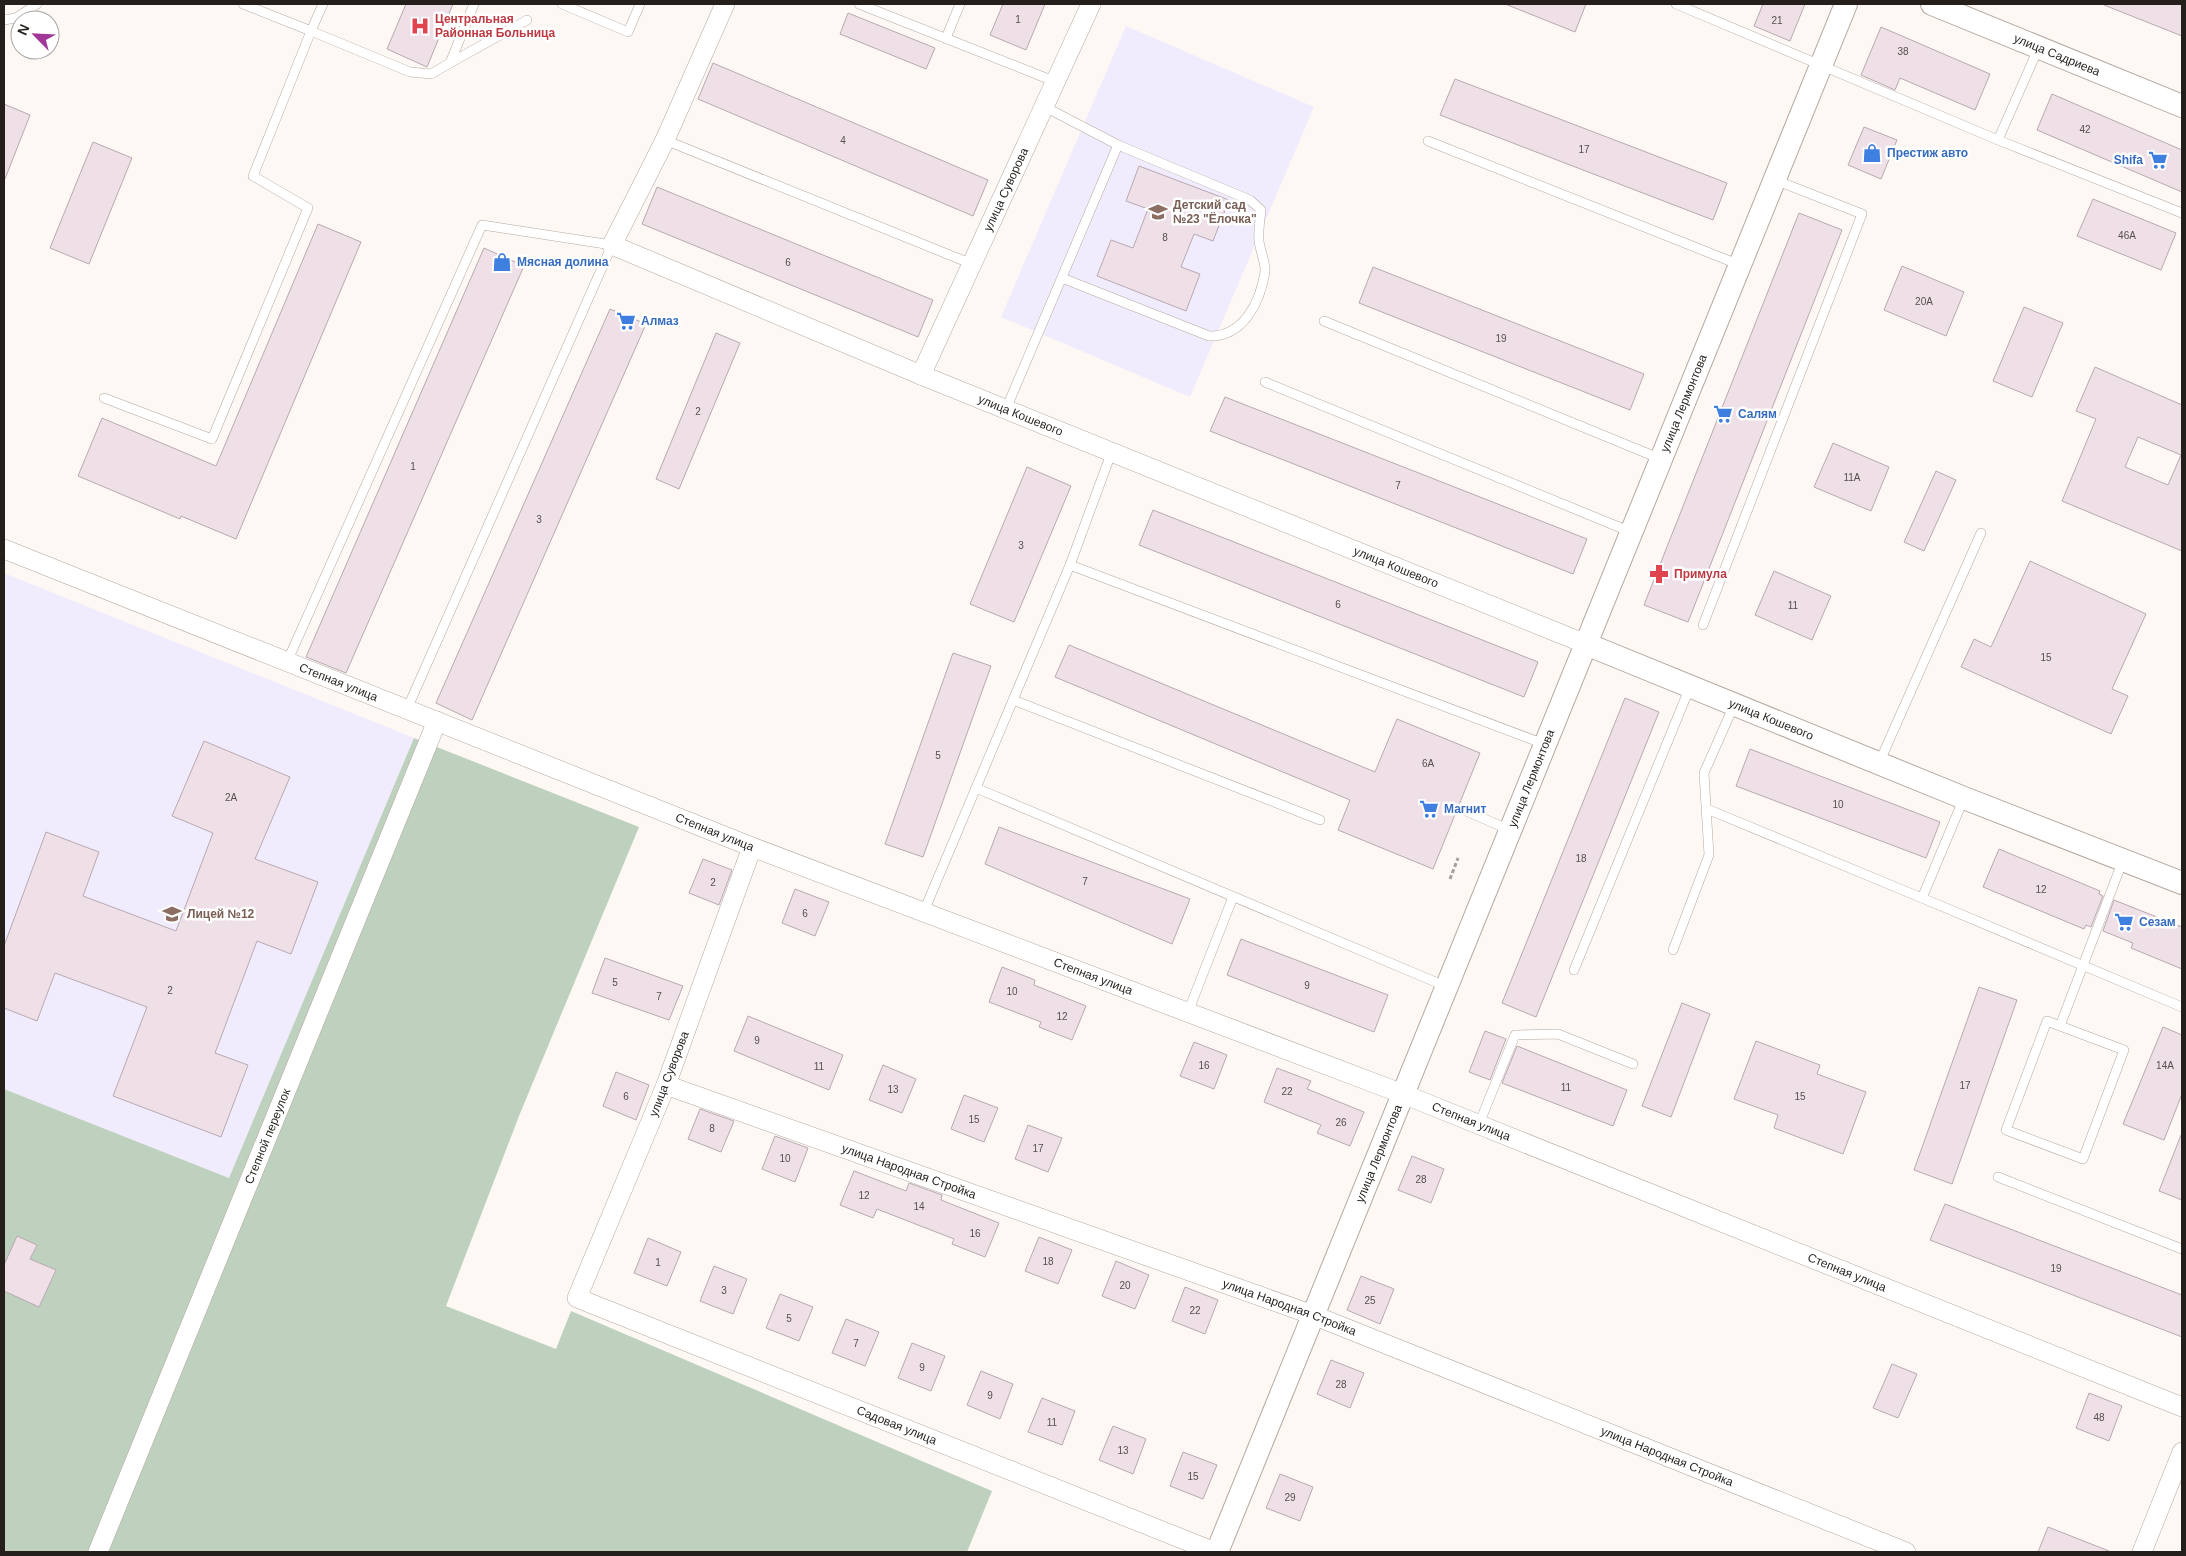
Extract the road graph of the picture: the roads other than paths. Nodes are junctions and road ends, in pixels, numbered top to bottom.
1 (37, 4) edge
2 (243, 4) edge
3 (323, 4) edge
4 (474, 4) edge
5 (562, 4) edge
6 (640, 4) edge
7 (725, 4) edge
8 (859, 4) edge
9 (960, 4) edge
10 (1091, 4) edge
11 (1676, 4) edge
12 (1846, 4) edge
13 (1932, 4) edge
14 (4, 20) edge
15 (527, 20) dead end
16 (311, 31) junction
17 (946, 38) junction
18 (2038, 48) junction
19 (450, 63) junction
20 (1821, 67) junction
21 (1057, 82) junction
22 (2182, 106) edge
23 (1045, 107) junction
24 (665, 140) junction
25 (1998, 140) junction
26 (1428, 141) dead end
27 (1118, 145) junction
28 (1775, 180) junction
29 (2182, 213) edge
30 (612, 245) junction
31 (972, 264) junction
32 (1740, 265) junction
33 (1062, 278) junction
34 (1324, 321) dead end
35 (921, 375) junction
36 (1265, 382) dead end
37 (104, 398) dead end
38 (1006, 409) junction
39 (1112, 451) junction
40 (1661, 459) junction
41 (1632, 532) junction
42 (1981, 533) dead end
43 (4, 549) edge
44 (1070, 565) junction
45 (1703, 625) dead end
46 (1586, 644) junction
47 (287, 662) junction
48 (1690, 687) junction
49 (1013, 700) junction
50 (1734, 704) junction
51 (407, 710) junction
52 (437, 722) junction
53 (1545, 744) junction
54 (1878, 763) junction
55 (976, 788) junction
56 (1964, 798) junction
57 (1707, 809) junction
58 (1466, 811) dead end
59 (1320, 820) dead end
60 (1511, 830) junction
61 (752, 847) junction
62 (2123, 859) junction
63 (2182, 883) edge
64 (1233, 897) junction
65 (1922, 898) junction
66 (924, 911) junction
67 (1673, 950) dead end
68 (2082, 965) junction
69 (1574, 970) dead end
70 (1447, 986) junction
71 (2182, 1007) edge
72 (1188, 1012) junction
73 (2060, 1026) junction
74 (1633, 1064) dead end
75 (666, 1085) junction
76 (1403, 1094) junction
77 (1479, 1124) junction
78 (1998, 1177) dead end
79 (2182, 1248) edge
80 (577, 1298) joint
81 (1313, 1316) junction
82 (2182, 1407) edge
83 (2182, 1452) edge
84 (98, 1552) edge
85 (1216, 1552) edge
86 (1906, 1552) edge
87 (2142, 1552) edge

1 - 14 lane
2 - 16 lane
3 - 16 lane
4 - 19 lane
5 - 6 lane
7 - 24 street
8 - 17 lane
9 - 17 lane
10 - 21 street, улица Суворова
11 - 20 lane
12 - 20 street, улица Лермонтова
13 - 18 street, улица Садриева
15 - 19 lane
16 - 19 lane
16 - 37 lane
17 - 21 lane
18 - 22 street, улица Садриева
18 - 25 lane
20 - 25 lane
20 - 28 street, улица Лермонтова
21 - 23 street, улица Суворова
23 - 27 lane
23 - 31 street, улица Суворова
24 - 30 street
24 - 31 lane
25 - 29 lane
26 - 32 lane
27 - 33 lane
27 - 33 lane
28 - 32 street, улица Лермонтова
28 - 45 lane
30 - 35 street, улица Кошевого
30 - 47 lane
30 - 51 lane
31 - 35 street, улица Суворова
32 - 40 street, улица Лермонтова
33 - 38 lane
34 - 40 lane
35 - 38 street, улица Кошевого
36 - 41 lane
38 - 39 street, улица Кошевого
39 - 44 lane
39 - 46 street, улица Кошевого
40 - 41 street, улица Лермонтова
41 - 46 street, улица Лермонтова
42 - 54 lane
43 - 47 street, Степная улица
44 - 49 lane
44 - 53 lane
46 - 48 street, улица Кошевого
46 - 53 street, улица Лермонтова
47 - 51 street, Степная улица
48 - 50 street, улица Кошевого
48 - 69 lane
49 - 55 lane
49 - 59 lane
50 - 54 street, улица Кошевого
50 - 57 lane
51 - 52 street, Степная улица
52 - 61 street, Степная улица
52 - 84 street, Степной переулок
53 - 60 street, улица Лермонтова
54 - 56 street, улица Кошевого
55 - 64 lane
55 - 66 lane
56 - 62 street, улица Кошевого
56 - 65 lane
57 - 65 lane
57 - 67 lane
58 - 60 lane
60 - 70 street, улица Лермонтова
61 - 66 street, Степная улица
61 - 75 street, улица Суворова
62 - 63 street, улица Кошевого
62 - 68 lane
64 - 70 lane
64 - 72 lane
65 - 68 lane
66 - 72 street, Степная улица
68 - 71 lane
68 - 73 lane
70 - 76 street, улица Лермонтова
72 - 76 street, Степная улица
73 - 73 lane
74 - 77 lane
75 - 80 street, улица Суворова
75 - 81 street, улица Народная Стройка
76 - 77 street, Степная улица
76 - 81 street, улица Лермонтова
77 - 82 street, Степная улица
78 - 79 lane
80 - 85 street, Садовая улица
81 - 85 street, улица Лермонтова
81 - 86 street, улица Народная Стройка
83 - 87 street

